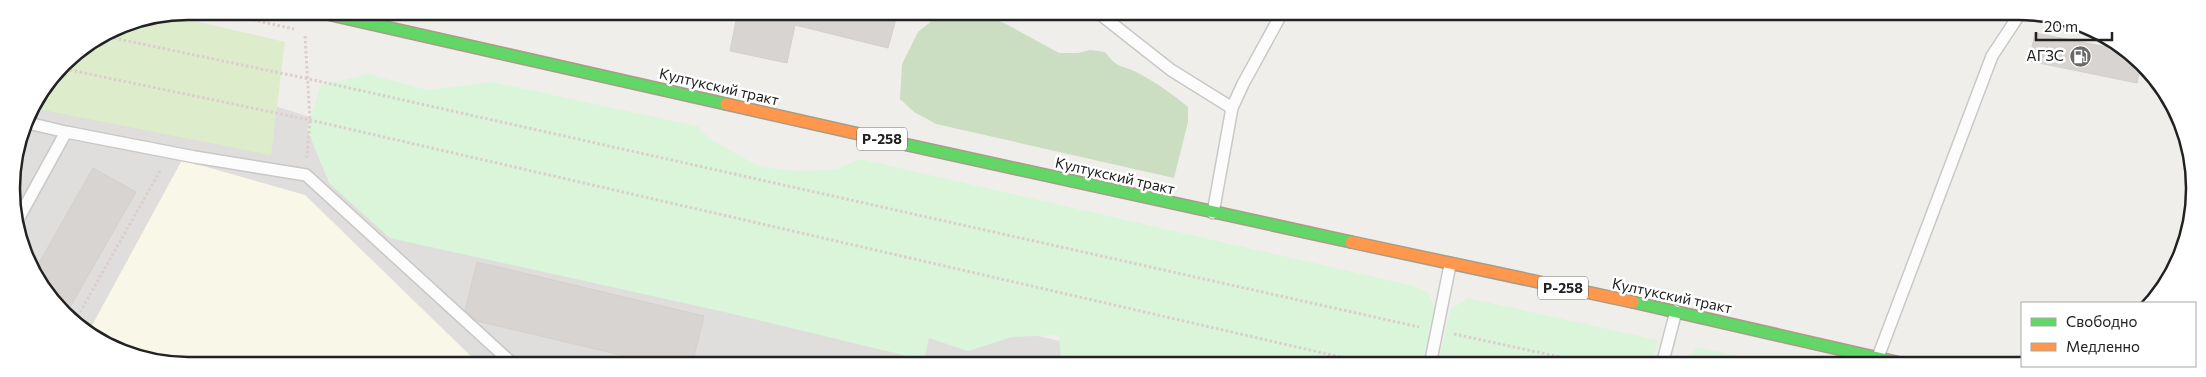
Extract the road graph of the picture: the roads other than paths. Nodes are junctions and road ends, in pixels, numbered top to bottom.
1 (354, 20) edge
2 (1106, 20) edge
3 (1279, 20) edge
4 (2016, 20) edge
5 (1232, 108) junction
6 (33, 124) edge
7 (66, 132) junction
8 (22, 213) edge
9 (1213, 213) junction
10 (1450, 265) junction
11 (1676, 312) junction
12 (505, 357) edge
13 (1432, 357) edge
14 (1664, 357) edge
15 (1869, 357) edge
16 (1879, 357) edge

1 - 9 main road, Култукский тракт / Р-258
2 - 5 lane
3 - 5 lane
4 - 16 lane
5 - 9 lane
6 - 7 lane
7 - 8 lane
7 - 12 lane
9 - 10 main road, Култукский тракт / Р-258
10 - 11 main road, Култукский тракт / Р-258
10 - 13 lane
11 - 14 lane
11 - 15 main road, Култукский тракт / Р-258

